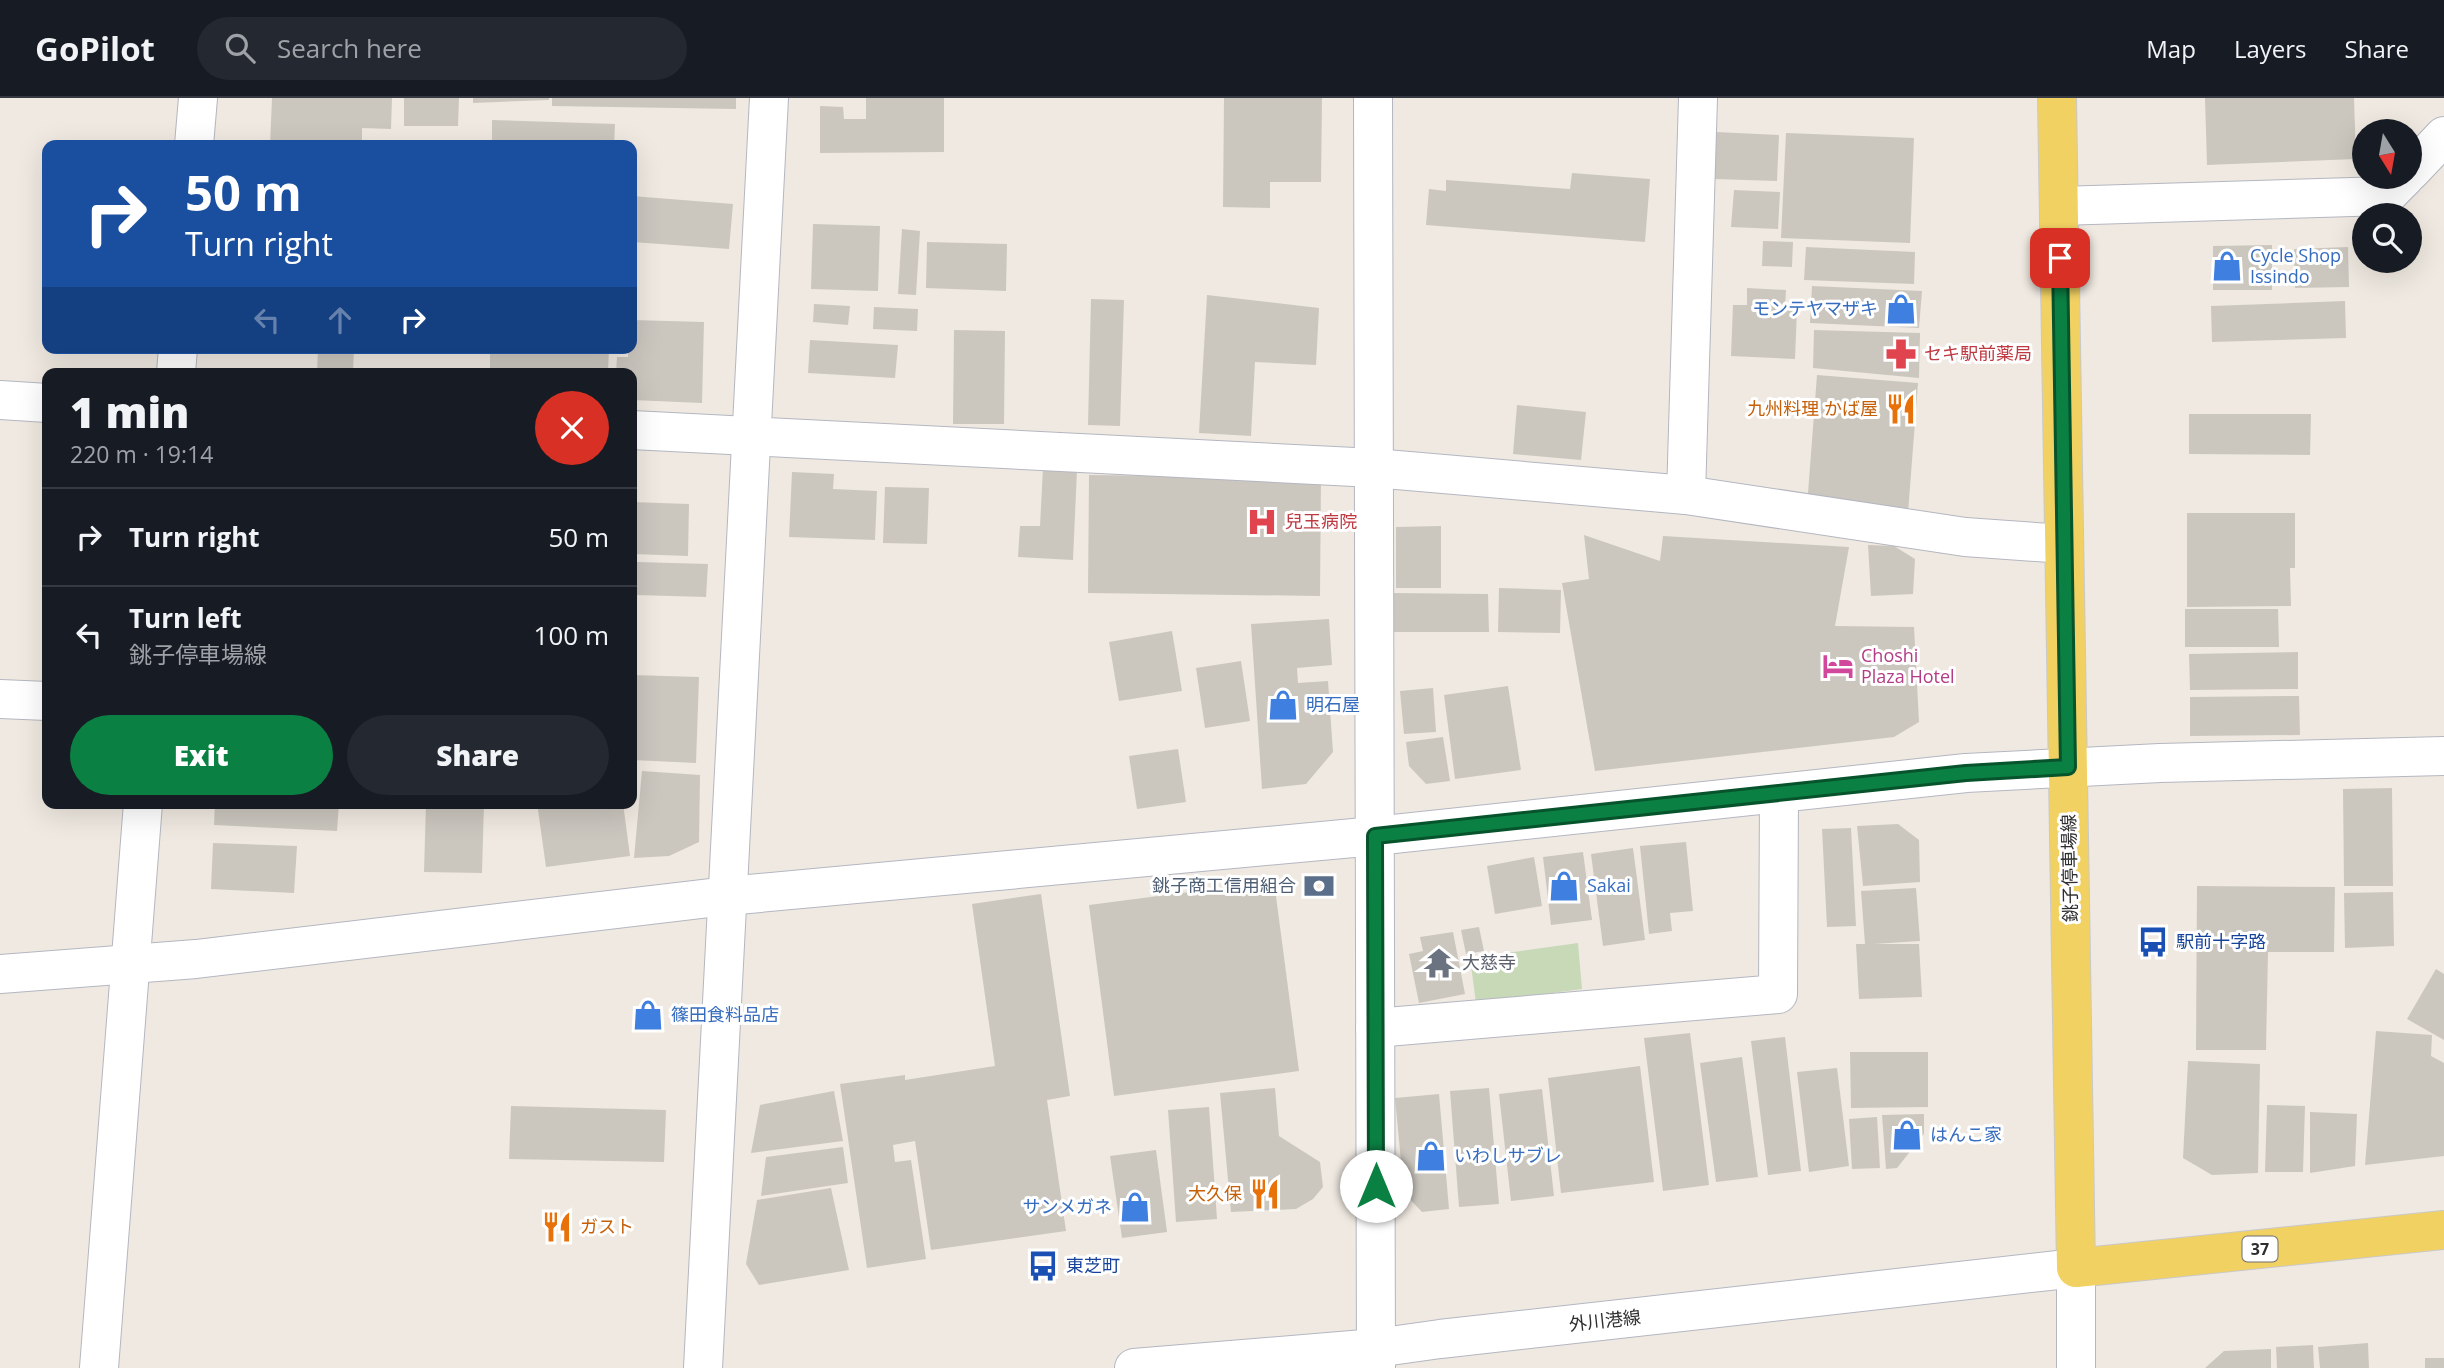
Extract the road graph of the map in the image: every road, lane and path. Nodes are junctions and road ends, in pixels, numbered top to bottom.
1 (198, 98) edge
2 (769, 98) edge
3 (1373, 98) edge
4 (1698, 98) edge
5 (2057, 98) edge
6 (2444, 136) edge
7 (194, 140) edge
8 (2422, 159) edge
9 (2394, 189) edge
10 (2059, 206) junction
11 (0, 400) edge
12 (42, 403) edge
13 (637, 430) edge
14 (751, 436) junction
15 (1374, 468) junction
16 (1686, 495) junction
17 (2064, 544) junction
18 (0, 699) edge
19 (42, 701) edge
20 (2444, 756) edge
21 (2068, 767) junction
22 (1779, 793) junction
23 (143, 809) edge
24 (1375, 836) junction
25 (727, 896) junction
26 (130, 964) junction
27 (0, 974) edge
28 (1375, 1028) junction
29 (2444, 1230) edge
30 (2076, 1268) junction
31 (1376, 1358) edge
32 (99, 1368) edge
33 (703, 1368) edge
34 (1134, 1368) edge
35 (2076, 1368) edge

1 - 7 street
2 - 14 street
3 - 15 street
4 - 16 street
5 - 10 main road, 銚子停車場線
6 - 8 street
9 - 10 street
10 - 17 main road, 銚子停車場線
11 - 12 street
13 - 14 street
14 - 15 street
14 - 25 street
15 - 16 street
15 - 24 street
16 - 17 street
17 - 21 main road, 銚子停車場線
18 - 19 street
20 - 21 street
21 - 22 street
21 - 30 main road, 銚子停車場線
22 - 24 street
22 - 28 street
23 - 26 street
24 - 25 street
24 - 28 street
25 - 26 street
25 - 33 street
26 - 27 street
26 - 32 street
28 - 31 street
29 - 30 main road, 37
30 - 31 street, 外川港線
30 - 35 street
31 - 34 street, 外川港線

